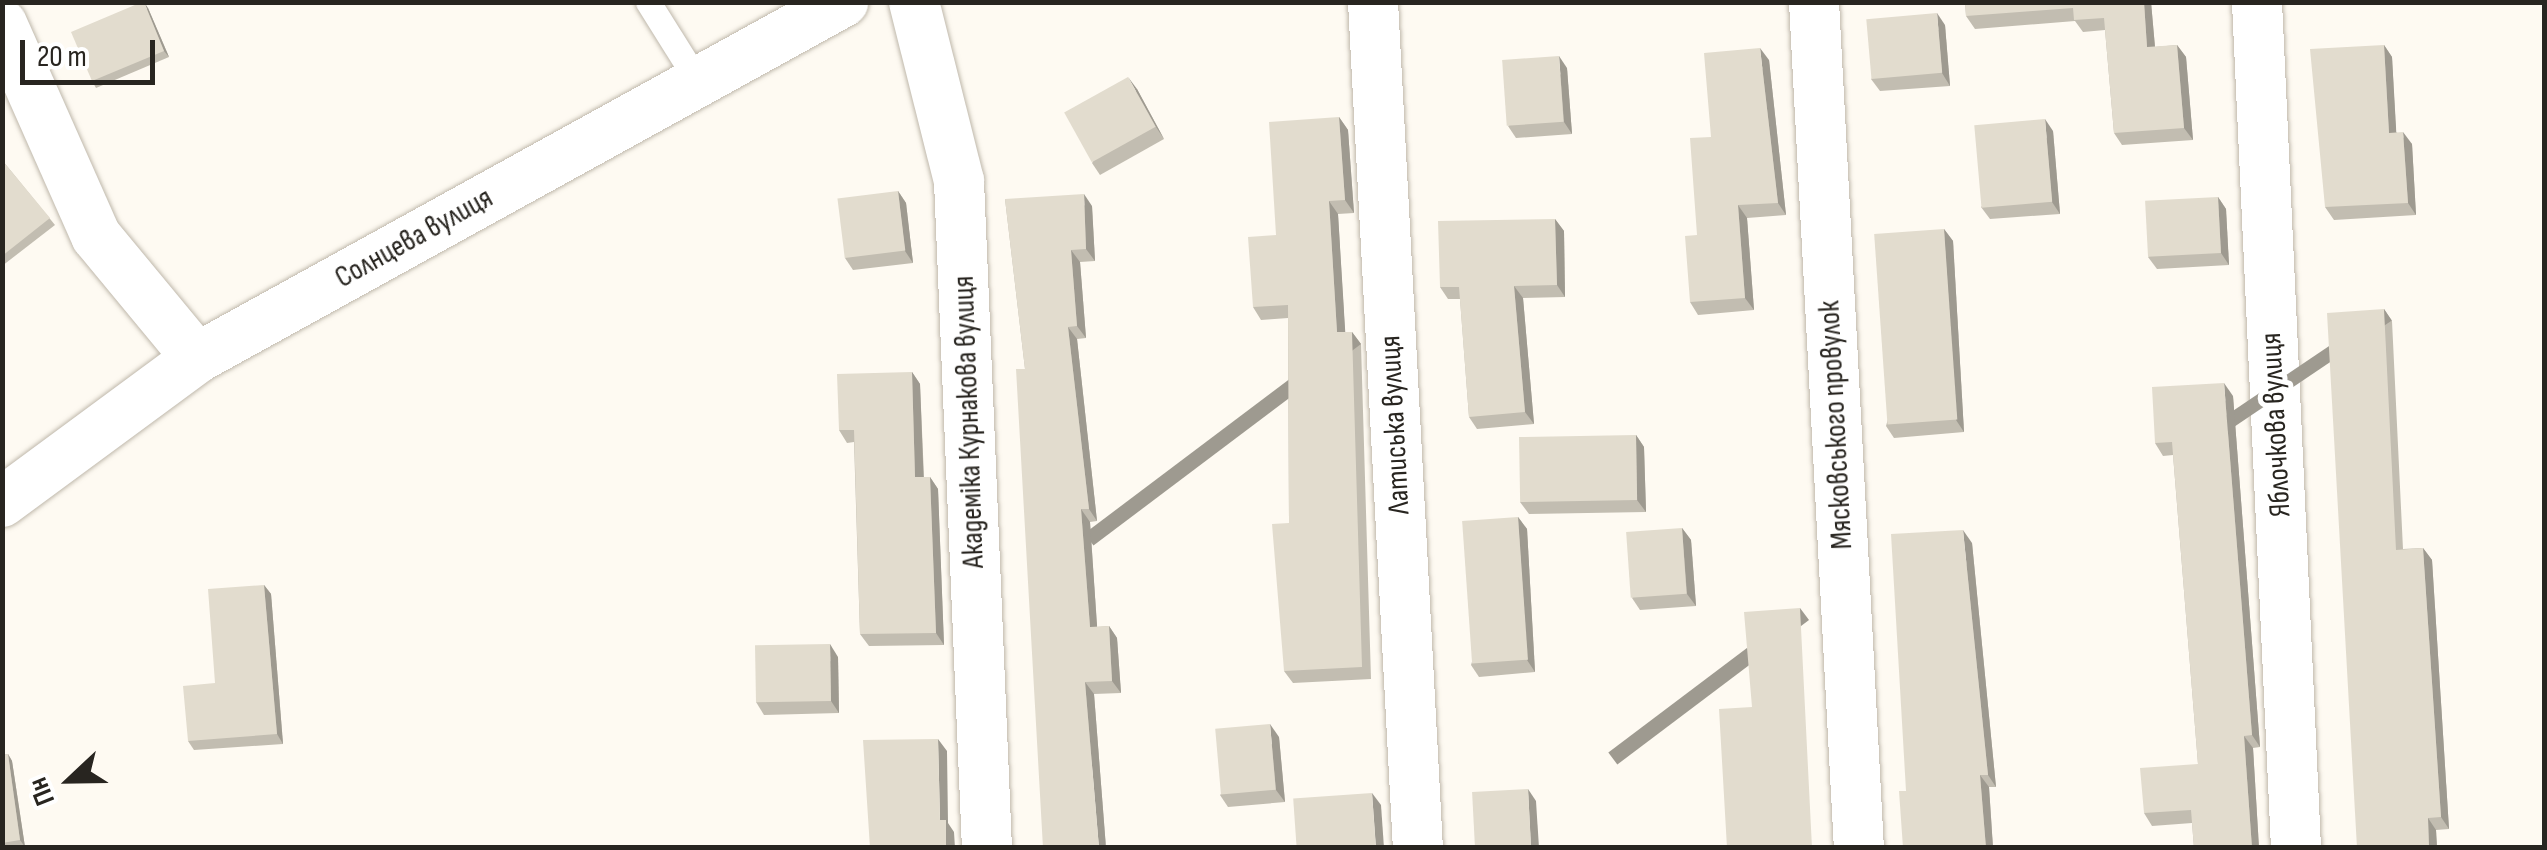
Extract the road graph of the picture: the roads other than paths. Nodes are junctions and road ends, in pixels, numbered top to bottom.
1 (648, 2) edge
2 (844, 2) edge
3 (914, 2) edge
4 (1373, 2) edge
5 (1814, 2) edge
6 (2257, 2) edge
7 (2, 24) edge
8 (697, 80) junction
9 (196, 358) junction
10 (2, 502) edge
11 (986, 848) edge
12 (1418, 848) edge
13 (1859, 848) edge
14 (2296, 848) edge

1 - 8 lane
2 - 8 street, Солнцева вулиця
3 - 11 street, Академіка Курнакова вулиця
4 - 12 street, Латиська вулиця
5 - 13 street, Мясковського провулок
6 - 14 street, Яблочкова вулиця
7 - 9 street
8 - 9 street, Солнцева вулиця
9 - 10 street, Солнцева вулиця

